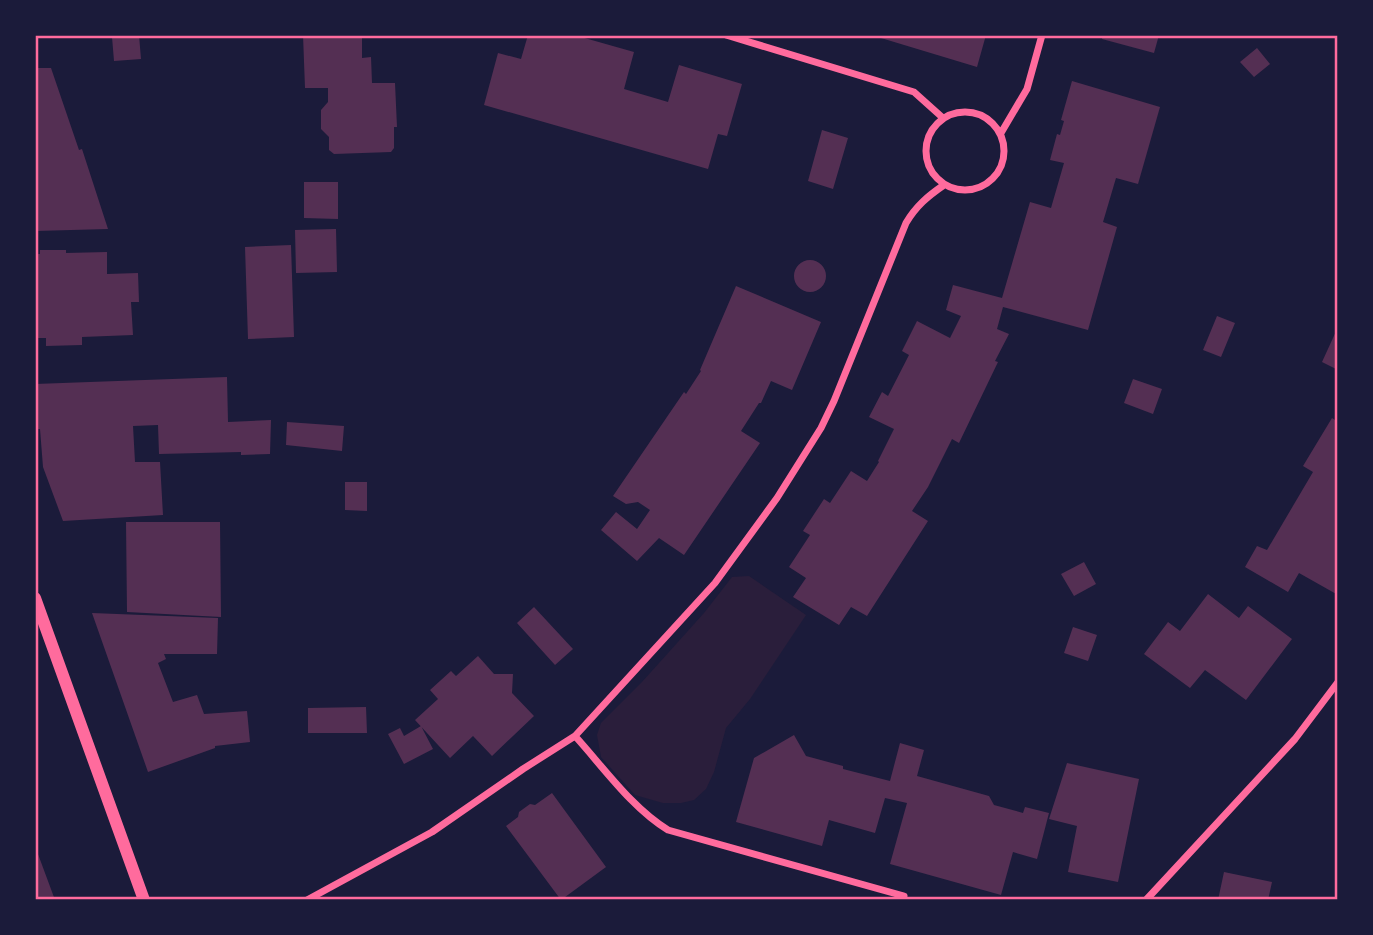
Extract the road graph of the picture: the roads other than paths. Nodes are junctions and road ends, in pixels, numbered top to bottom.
1 (726, 35) edge
2 (1042, 35) edge
3 (943, 118) junction
4 (1001, 134) junction
5 (944, 185) junction
6 (35, 598) edge
7 (1338, 682) edge
8 (575, 736) junction
9 (904, 896) dead end
10 (144, 900) edge
11 (307, 900) edge
12 (1146, 900) edge

1 - 3 street
2 - 4 street
3 - 4 street
3 - 5 street
4 - 5 street
5 - 8 street
6 - 10 street
7 - 12 street
8 - 9 street
8 - 11 street

